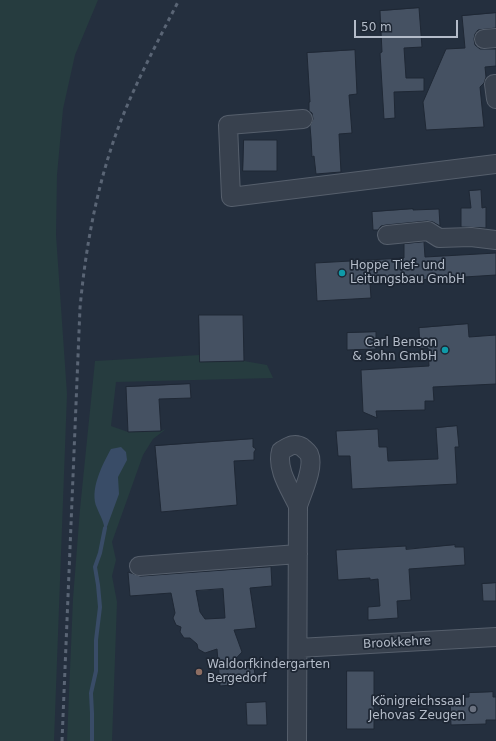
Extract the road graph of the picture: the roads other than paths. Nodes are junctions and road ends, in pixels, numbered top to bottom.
1 (496, 84) edge
2 (496, 99) edge
3 (303, 119) dead end
4 (496, 164) edge
5 (387, 234) dead end
6 (496, 240) edge
7 (298, 506) dead end
8 (298, 554) junction
9 (139, 566) dead end
10 (496, 637) edge
11 (298, 648) junction
12 (297, 741) edge

1 - 2 street
3 - 4 street
5 - 6 street
7 - 8 street
8 - 9 street
8 - 11 street
10 - 11 street, Brookkehre
11 - 12 street

